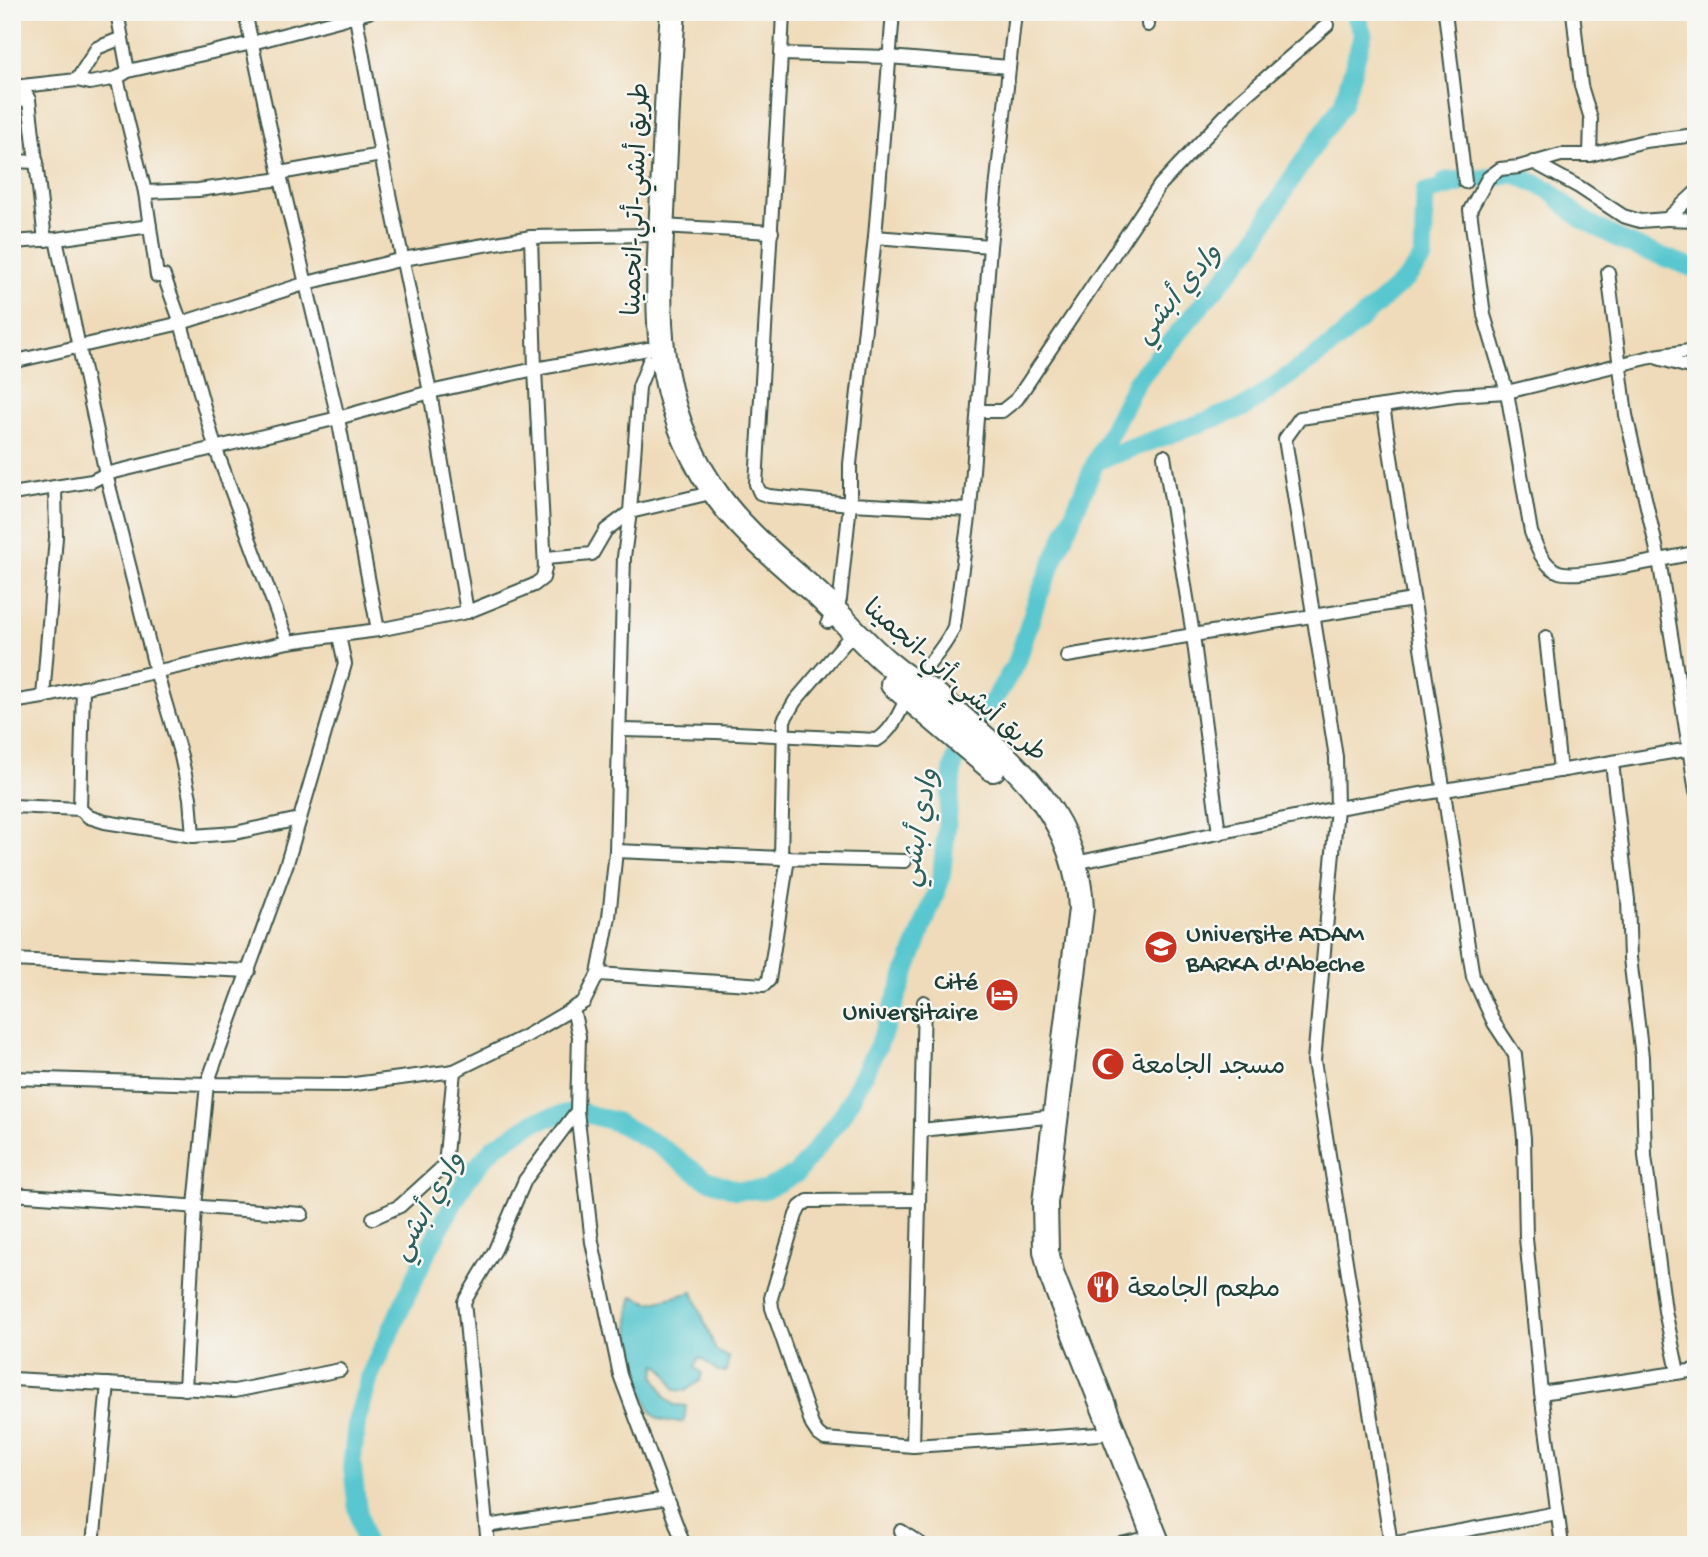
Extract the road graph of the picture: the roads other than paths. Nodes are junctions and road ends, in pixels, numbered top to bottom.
1 (117, 12) edge
2 (246, 12) edge
3 (369, 12) edge
4 (658, 12) edge
5 (673, 12) edge
6 (764, 12) edge
7 (893, 12) edge
8 (1015, 12) edge
9 (1445, 12) edge
10 (1573, 12) edge
11 (783, 13) edge
12 (356, 14) edge
13 (1327, 25) dead end
14 (122, 38) junction
15 (252, 43) junction
16 (781, 54) junction
17 (890, 57) junction
18 (662, 64) junction
19 (1009, 67) junction
20 (122, 75) junction
21 (77, 80) junction
22 (12, 99) edge
23 (29, 100) junction
24 (1696, 135) edge
25 (381, 155) junction
26 (1591, 155) junction
27 (12, 161) edge
28 (37, 162) junction
29 (1532, 162) junction
30 (280, 176) junction
31 (1465, 181) dead end
32 (145, 192) junction
33 (1696, 192) edge
34 (1667, 219) junction
35 (1696, 220) edge
36 (150, 226) junction
37 (655, 230) junction
38 (772, 232) junction
39 (531, 237) junction
40 (875, 237) junction
41 (51, 240) junction
42 (12, 242) edge
43 (990, 246) junction
44 (403, 259) junction
45 (1608, 272) dead end
46 (307, 284) junction
47 (181, 323) junction
48 (79, 346) junction
49 (1696, 350) edge
50 (648, 355) junction
51 (1655, 356) junction
52 (12, 362) edge
53 (1619, 366) junction
54 (535, 369) junction
55 (1696, 369) edge
56 (1507, 391) junction
57 (430, 392) junction
58 (1383, 406) junction
59 (979, 411) junction
60 (338, 418) junction
61 (215, 447) junction
62 (1164, 456) dead end
63 (106, 474) junction
64 (55, 487) junction
65 (12, 494) edge
66 (708, 494) junction
67 (850, 504) junction
68 (970, 510) junction
69 (630, 512) junction
70 (1696, 553) edge
71 (546, 558) junction
72 (1659, 559) junction
73 (1413, 600) junction
74 (467, 612) junction
75 (832, 617) junction
76 (1313, 617) junction
77 (378, 630) junction
78 (1193, 635) junction
79 (340, 636) junction
80 (850, 636) junction
81 (1546, 637) dead end
82 (288, 642) junction
83 (1067, 656) dead end
84 (156, 671) junction
85 (83, 688) junction
86 (918, 695) junction
87 (43, 697) junction
88 (12, 702) edge
89 (621, 730) junction
90 (785, 736) junction
91 (1692, 749) edge
92 (1612, 763) junction
93 (1560, 771) junction
94 (1008, 772) junction
95 (1444, 790) junction
96 (1696, 792) edge
97 (12, 806) edge
98 (1337, 808) junction
99 (80, 809) junction
100 (299, 819) junction
101 (1219, 833) junction
102 (193, 836) junction
103 (616, 851) junction
104 (784, 858) junction
105 (905, 861) dead end
106 (1075, 863) junction
107 (12, 960) edge
108 (249, 971) junction
109 (598, 974) junction
110 (924, 1002) dead end
111 (573, 1009) junction
112 (454, 1071) junction
113 (12, 1078) edge
114 (207, 1084) junction
115 (576, 1111) junction
116 (1049, 1116) junction
117 (921, 1130) junction
118 (12, 1194) edge
119 (919, 1200) junction
120 (195, 1206) junction
121 (302, 1214) dead end
122 (373, 1218) dead end
123 (340, 1370) dead end
124 (1696, 1370) edge
125 (1678, 1372) junction
126 (12, 1380) edge
127 (108, 1384) junction
128 (185, 1389) junction
129 (1541, 1393) junction
130 (1106, 1433) junction
131 (914, 1446) junction
132 (667, 1499) junction
133 (1557, 1513) junction
134 (486, 1526) junction
135 (901, 1531) dead end
136 (1149, 1543) edge
137 (1388, 1544) edge
138 (93, 1545) edge
139 (488, 1545) edge
140 (684, 1545) edge
141 (922, 1545) edge
142 (1116, 1545) edge
143 (1562, 1545) edge

1 - 14 street
2 - 15 street
3 - 12 street
4 - 18 highway
5 - 18 highway, طريق أبشي-أتي-انجمينا
6 - 11 street
7 - 17 street
8 - 19 street
9 - 31 street
10 - 26 street
11 - 16 street
12 - 15 street
12 - 25 street
13 - 59 street
14 - 20 street
14 - 21 street
15 - 20 street
15 - 30 street
16 - 17 street
16 - 38 street
17 - 19 street
17 - 40 street
18 - 37 highway
19 - 43 street
20 - 21 street
20 - 32 street
21 - 23 street
22 - 23 street
23 - 28 street
24 - 26 street
25 - 30 street
25 - 44 street
26 - 29 street
27 - 28 street
28 - 41 street
29 - 34 street
29 - 56 street
30 - 32 street
30 - 46 street
32 - 36 street
33 - 34 street
34 - 35 street
36 - 41 street
36 - 47 street
37 - 38 street
37 - 39 street
37 - 50 highway
37 - 66 highway, طريق أبشي-أتي-انجمينا
38 - 67 street
39 - 44 street
39 - 54 street
40 - 43 street
40 - 67 street
41 - 42 street
41 - 48 street
43 - 59 street
44 - 46 street
44 - 57 street
45 - 53 street
46 - 47 street
46 - 60 street
47 - 48 street
47 - 61 street
48 - 52 street
48 - 63 street
49 - 51 street
50 - 54 street
50 - 66 highway
50 - 69 street
51 - 53 street
51 - 55 street
53 - 56 street
53 - 72 street
54 - 57 street
54 - 71 street
56 - 58 street
56 - 72 street
57 - 60 street
57 - 74 street
58 - 73 street
58 - 76 street
59 - 68 street
60 - 61 street
60 - 77 street
61 - 63 street
61 - 82 street
62 - 78 street
63 - 64 street
63 - 84 street
64 - 65 street
64 - 87 street
66 - 69 street
66 - 75 highway
67 - 68 street
67 - 75 street
68 - 86 street
69 - 71 street
69 - 89 street
70 - 72 street
71 - 74 street
72 - 91 street
73 - 76 street
73 - 95 street
74 - 77 street
75 - 80 highway
76 - 78 street
76 - 98 street
77 - 79 street
78 - 83 street
78 - 101 street
79 - 82 street
79 - 100 street
80 - 86 highway
80 - 90 street
81 - 93 street
82 - 84 street
84 - 85 street
84 - 102 street
85 - 87 street
85 - 99 street
86 - 90 street
86 - 94 highway
87 - 88 street
89 - 90 street
89 - 103 street
90 - 104 street
91 - 92 street
91 - 96 street
92 - 93 street
92 - 125 street
93 - 95 street
94 - 106 highway, طريق أبشي-أتي-انجمينا
94 - 116 highway
95 - 98 street
95 - 129 street
97 - 99 street
98 - 101 street
98 - 137 street
99 - 102 street
100 - 102 street
100 - 108 street
101 - 106 street
103 - 104 street
103 - 109 street
104 - 105 street
104 - 109 street
106 - 116 highway, طريق أبشي-أتي-انجمينا
107 - 108 street
108 - 114 street
109 - 111 street
110 - 117 street
111 - 112 street
111 - 115 street
112 - 114 street
112 - 122 street
113 - 114 street
114 - 120 street
115 - 132 street
115 - 134 street
116 - 117 street
116 - 130 highway
117 - 119 street
118 - 120 street
119 - 131 street
119 - 131 street
120 - 121 street
120 - 128 street
123 - 128 street
124 - 125 street
125 - 129 street
126 - 127 street
127 - 128 street
127 - 138 street
129 - 133 street
130 - 131 street
130 - 136 highway
132 - 134 street
132 - 140 street
133 - 137 street
133 - 143 street
134 - 139 street
135 - 141 street
136 - 142 street

